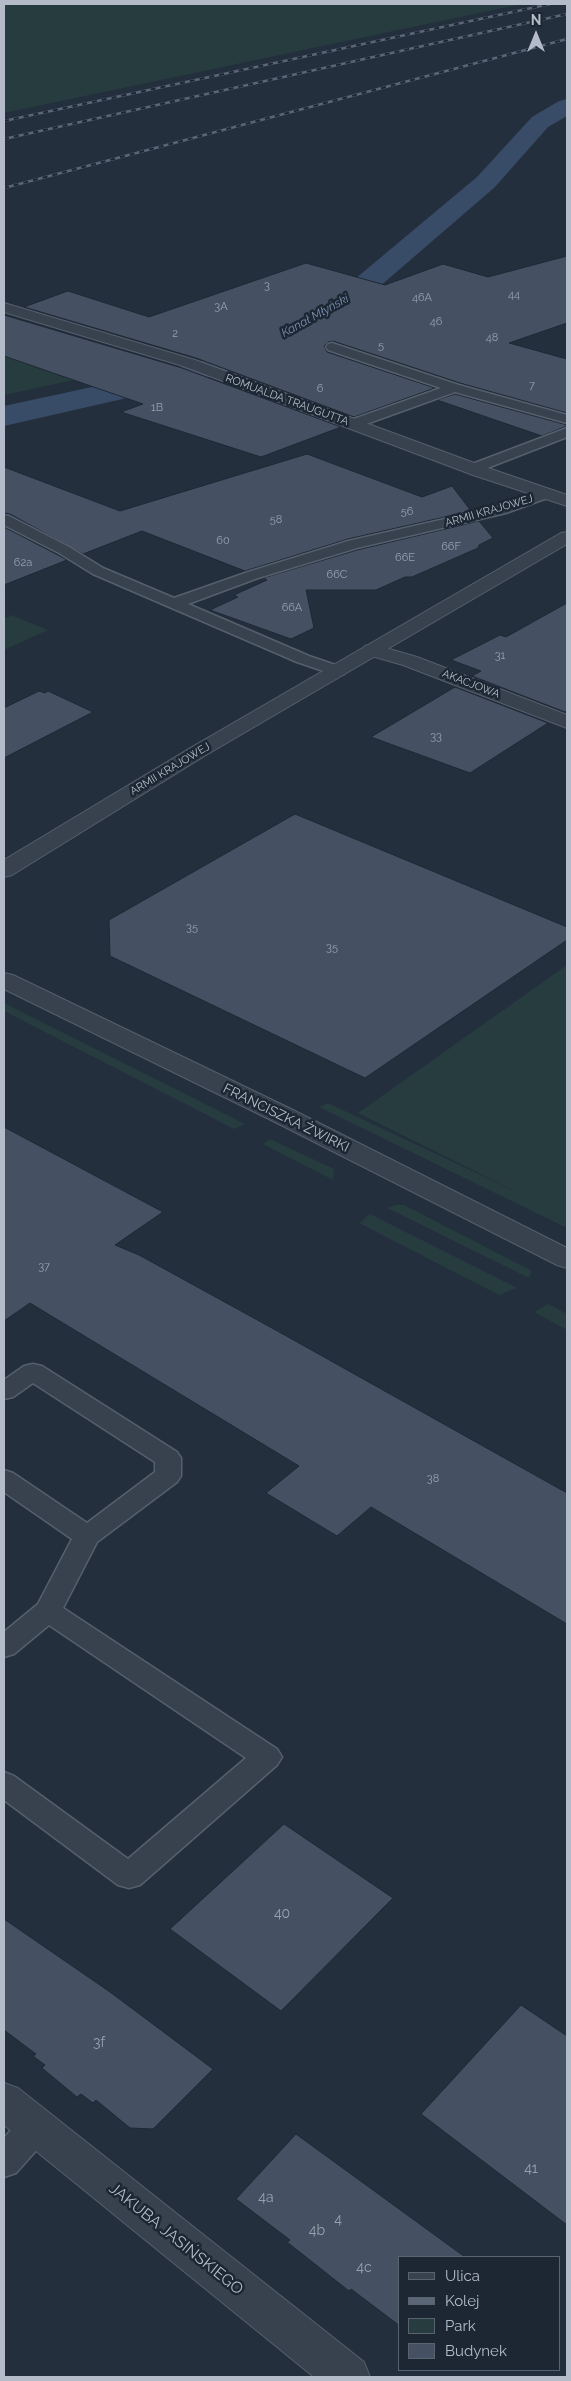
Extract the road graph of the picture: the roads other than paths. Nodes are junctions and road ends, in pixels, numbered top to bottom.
1 (4, 306) edge
2 (332, 347) dead end
3 (454, 388) junction
4 (567, 419) edge
5 (353, 424) junction
6 (567, 432) edge
7 (472, 469) junction
8 (545, 494) junction
9 (567, 501) edge
10 (4, 519) edge
11 (567, 537) edge
12 (173, 604) junction
13 (372, 650) junction
14 (338, 671) junction
15 (567, 722) edge
16 (4, 870) edge
17 (4, 980) edge
18 (567, 1259) edge
19 (4, 1391) edge
20 (4, 1479) edge
21 (87, 1536) junction
22 (48, 1611) junction
23 (4, 1647) edge
24 (4, 1784) edge
25 (4, 2101) edge
26 (36, 2126) junction
27 (4, 2162) edge
28 (348, 2377) edge

1 - 5 street, ROMUALDA TRAUGUTTA
2 - 3 lane
3 - 4 lane
3 - 5 lane
5 - 7 street, ROMUALDA TRAUGUTTA
6 - 7 lane
7 - 8 street, ROMUALDA TRAUGUTTA
8 - 9 street, ROMUALDA TRAUGUTTA
8 - 12 lane, ARMII KRAJOWEJ
10 - 12 lane
11 - 13 street, ARMII KRAJOWEJ
12 - 14 lane
13 - 14 street, ARMII KRAJOWEJ
13 - 15 street, AKACJOWA
14 - 16 street, ARMII KRAJOWEJ
17 - 18 street, FRANCISZKA ŻWIRKI
19 - 21 lane
20 - 21 lane
21 - 22 lane
22 - 23 lane
22 - 24 lane
25 - 26 street, JAKUBA JASIŃSKIEGO
26 - 27 lane
26 - 28 street, JAKUBA JASIŃSKIEGO

